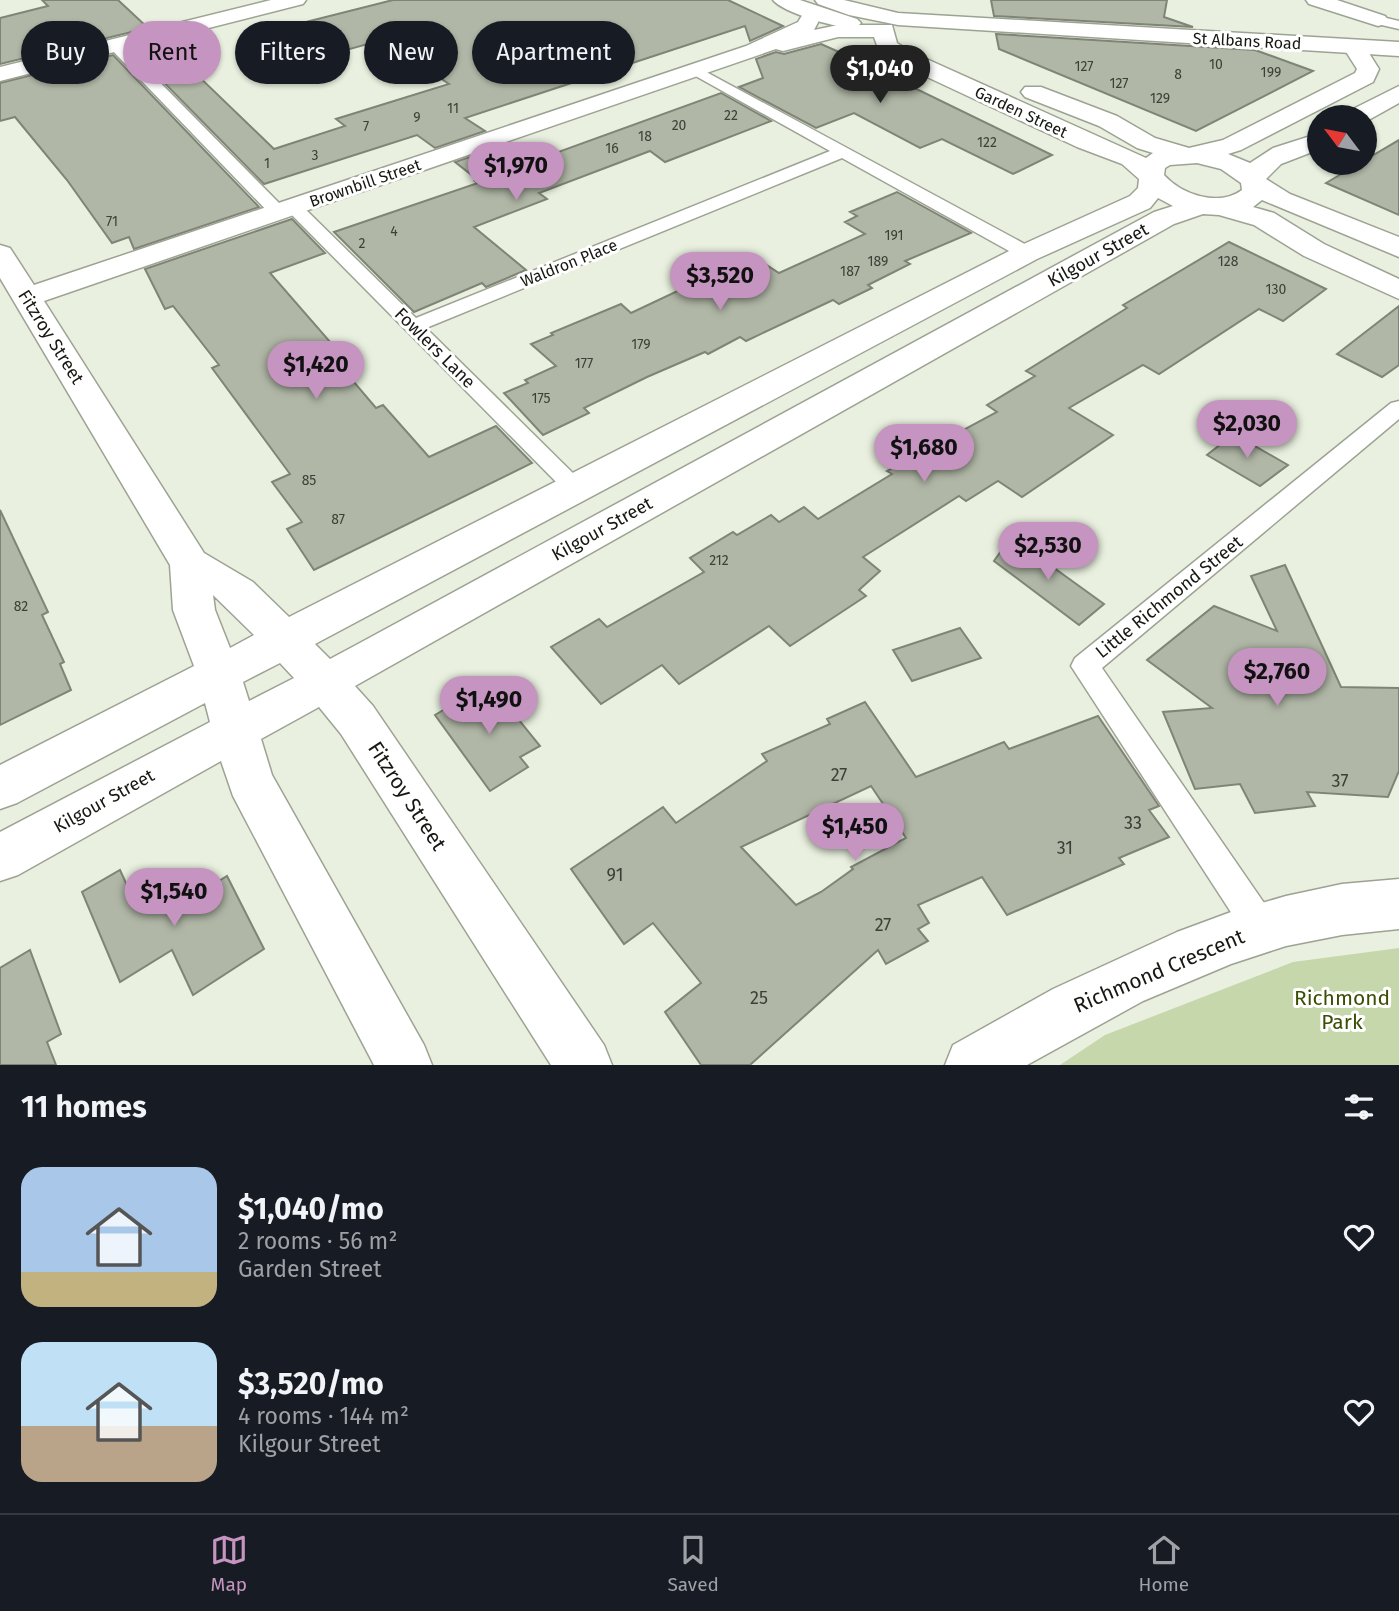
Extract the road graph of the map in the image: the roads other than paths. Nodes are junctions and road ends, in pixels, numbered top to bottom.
1 (242, 0) edge
2 (296, 0) edge
3 (783, 0) edge
4 (1316, 0) edge
5 (825, 6) edge
6 (1378, 20) joint
7 (1399, 25) edge
8 (884, 30) junction
9 (1096, 32) junction
10 (929, 41) junction
11 (115, 45) junction
12 (1354, 47) junction
13 (1398, 50) edge
14 (754, 51) junction
15 (0, 60) edge
16 (697, 71) junction
17 (0, 74) edge
18 (1368, 75) junction
19 (1399, 75) edge
20 (1399, 84) edge
21 (1399, 93) edge
22 (1377, 105) edge
23 (1307, 145) edge
24 (842, 152) junction
25 (1191, 155) junction
26 (1151, 178) junction
27 (1254, 181) junction
28 (1209, 205) junction
29 (286, 209) junction
30 (1399, 248) edge
31 (1027, 253) junction
32 (0, 254) edge
33 (1399, 290) edge
34 (27, 297) junction
35 (413, 326) junction
36 (1399, 408) edge
37 (576, 488) junction
38 (190, 564) junction
39 (285, 640) junction
40 (219, 675) junction
41 (325, 682) junction
42 (234, 731) junction
43 (0, 788) edge
44 (0, 858) edge
45 (1399, 904) edge
46 (1261, 928) junction
47 (404, 1065) edge
48 (584, 1065) edge
49 (973, 1065) edge

1 - 15 main road
2 - 11 main road
3 - 5 main road
4 - 6 main road
5 - 8 main road
5 - 9 main road, St Albans Road
5 - 10 main road
5 - 14 main road, Brownbill Street
6 - 7 lane
8 - 10 main road, St Albans Road
8 - 14 main road
8 - 26 main road, Garden Street
9 - 10 main road, St Albans Road
9 - 12 main road, St Albans Road
10 - 25 main road, Garden Street
11 - 17 main road
11 - 29 lane, Fowlers Lane
12 - 13 main road, St Albans Road
12 - 18 main road
14 - 16 main road, Brownbill Street
16 - 24 lane
16 - 29 main road, Brownbill Street
18 - 19 main road
18 - 20 main road
18 - 25 main road
21 - 22 main road
23 - 27 main road
24 - 31 lane
24 - 35 lane, Waldron Place
25 - 26 main road, Kilgour Street
25 - 27 main road, Garden Street
26 - 28 main road, Garden Street
26 - 31 main road, Kilgour Street
27 - 28 main road
27 - 30 main road
28 - 33 main road
28 - 41 main road, Kilgour Street
29 - 34 main road, Brownbill Street
29 - 35 lane, Fowlers Lane
31 - 37 main road, Kilgour Street
32 - 34 main road, Fitzroy Street
34 - 38 main road, Fitzroy Street
35 - 37 lane, Fowlers Lane
36 - 46 lane, Little Richmond Street
37 - 39 main road, Kilgour Street
38 - 39 main road, Fitzroy Street
38 - 40 main road, Fitzroy Street
39 - 40 main road, Kilgour Street
39 - 41 main road, Fitzroy Street
40 - 42 main road, Fitzroy Street
40 - 43 main road, Kilgour Street
41 - 42 main road, Kilgour Street
41 - 48 main road, Fitzroy Street
42 - 44 main road, Kilgour Street
42 - 47 main road, Fitzroy Street
45 - 46 main road, Richmond Crescent
46 - 49 main road, Richmond Crescent

